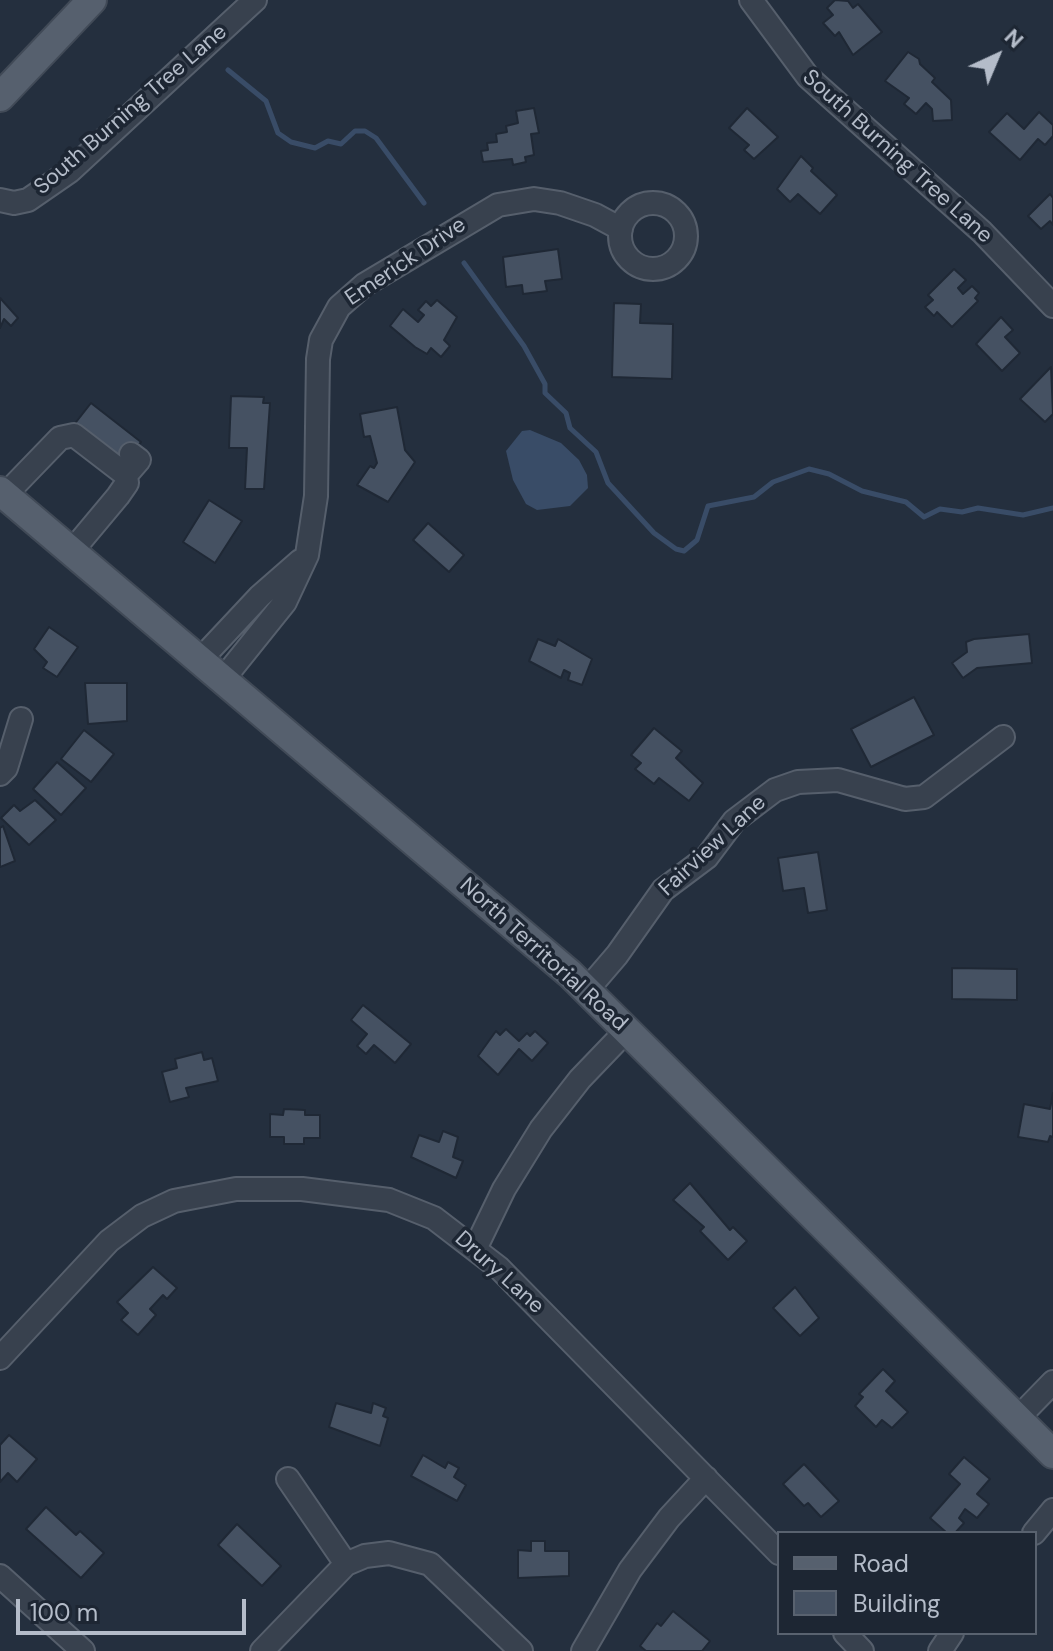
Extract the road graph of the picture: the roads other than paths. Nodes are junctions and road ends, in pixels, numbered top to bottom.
1 (92, 0) edge
2 (255, 0) edge
3 (751, 0) edge
4 (0, 97) edge
5 (0, 200) edge
6 (621, 229) dead end
7 (1053, 306) edge
8 (2, 493) edge
9 (72, 551) junction
10 (307, 555) junction
11 (201, 659) junction
12 (224, 678) junction
13 (21, 719) dead end
14 (1003, 737) dead end
15 (0, 774) edge
16 (587, 990) junction
17 (627, 1030) junction
18 (476, 1247) junction
19 (0, 1358) edge
20 (1053, 1382) edge
21 (1017, 1419) junction
22 (1053, 1454) edge
23 (706, 1478) junction
24 (288, 1479) dead end
25 (1053, 1510) edge
26 (1036, 1531) edge
27 (777, 1551) edge
28 (346, 1564) junction
29 (0, 1576) edge
30 (847, 1635) edge
31 (83, 1651) edge
32 (262, 1651) edge
33 (521, 1651) edge
34 (583, 1651) edge
35 (862, 1651) edge

1 - 4 main road
2 - 5 street, South Burning Tree Lane
3 - 7 street, South Burning Tree Lane
6 - 10 street, Emerick Drive
8 - 9 main road, North Territorial Road
8 - 9 street
9 - 11 main road, North Territorial Road
10 - 11 street
10 - 12 street, Emerick Drive
11 - 12 main road, North Territorial Road
12 - 16 main road, North Territorial Road
13 - 15 street
14 - 16 street, Fairview Lane
16 - 17 main road, North Territorial Road
17 - 18 street
17 - 21 main road, North Territorial Road
18 - 19 street, Drury Lane
18 - 23 street, Drury Lane
20 - 21 street
21 - 22 main road, North Territorial Road
23 - 27 street, Drury Lane
23 - 34 street
24 - 28 street
25 - 26 street
28 - 32 street
28 - 33 street
29 - 31 street
30 - 35 street

